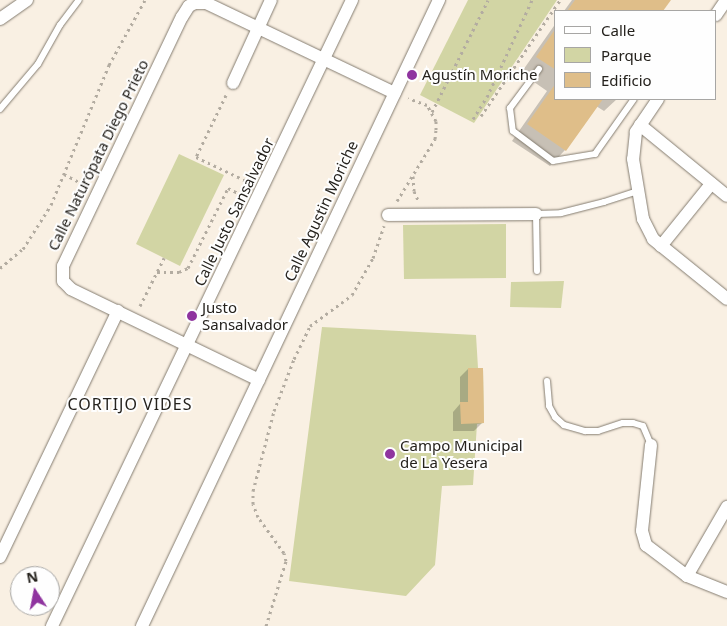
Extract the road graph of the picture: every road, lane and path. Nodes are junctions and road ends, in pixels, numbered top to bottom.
1 (27, 0) edge
2 (79, 0) edge
3 (145, 0) edge
4 (271, 0) edge
5 (352, 0) edge
6 (438, 0) edge
7 (488, 0) edge
8 (532, 0) edge
9 (560, 0) edge
10 (726, 0) edge
11 (717, 14) edge
12 (0, 19) edge
13 (258, 28) junction
14 (324, 60) junction
15 (539, 69) dead end
16 (232, 83) joint
17 (395, 94) junction
18 (633, 100) edge
19 (657, 100) edge
20 (0, 109) edge
21 (432, 112) junction
22 (481, 116) dead end
23 (473, 119) dead end
24 (640, 125) junction
25 (64, 174) junction
26 (413, 175) junction
27 (711, 184) junction
28 (262, 189) junction
29 (638, 191) junction
30 (99, 192) junction
31 (727, 196) edge
32 (256, 202) junction
33 (536, 214) junction
34 (388, 215) junction
35 (427, 215) junction
36 (662, 246) junction
37 (164, 258) dead end
38 (0, 268) edge
39 (537, 271) dead end
40 (157, 272) junction
41 (727, 299) edge
42 (118, 311) junction
43 (134, 318) junction
44 (188, 344) junction
45 (259, 380) junction
46 (546, 380) dead end
47 (651, 445) joint
48 (727, 507) edge
49 (0, 557) edge
50 (688, 576) junction
51 (727, 592) edge
52 (52, 626) edge
53 (142, 626) edge
54 (266, 626) edge

1 - 12 street
2 - 20 lane
3 - 25 path
4 - 13 street
5 - 14 street, Calle Justo Sansalvador
6 - 17 street, Calle Agustin Moriche
7 - 21 path
8 - 23 path
9 - 22 path
10 - 11 street
13 - 14 street
13 - 16 street
13 - 30 street, Calle Naturópata Diego Prieto
14 - 17 street
14 - 28 street, Calle Justo Sansalvador
15 - 18 lane
16 - 28 path
17 - 21 path
17 - 45 street, Calle Agustin Moriche
19 - 24 street
21 - 26 path
24 - 27 street
24 - 29 street
25 - 30 path
25 - 38 path
26 - 34 path
26 - 35 path
27 - 31 street
27 - 36 street
28 - 32 street, Calle Justo Sansalvador
29 - 33 lane
29 - 36 street
30 - 42 street, Calle Naturópata Diego Prieto
32 - 40 path
32 - 44 street, Calle Justo Sansalvador
33 - 35 street
33 - 39 lane
34 - 35 street
34 - 54 path
36 - 41 street
37 - 40 path
40 - 43 path
42 - 43 street
42 - 49 street
43 - 44 street
44 - 45 street
44 - 52 street, Calle Justo Sansalvador
45 - 53 street, Calle Agustin Moriche
46 - 47 lane
47 - 50 street
48 - 50 street
50 - 51 street

